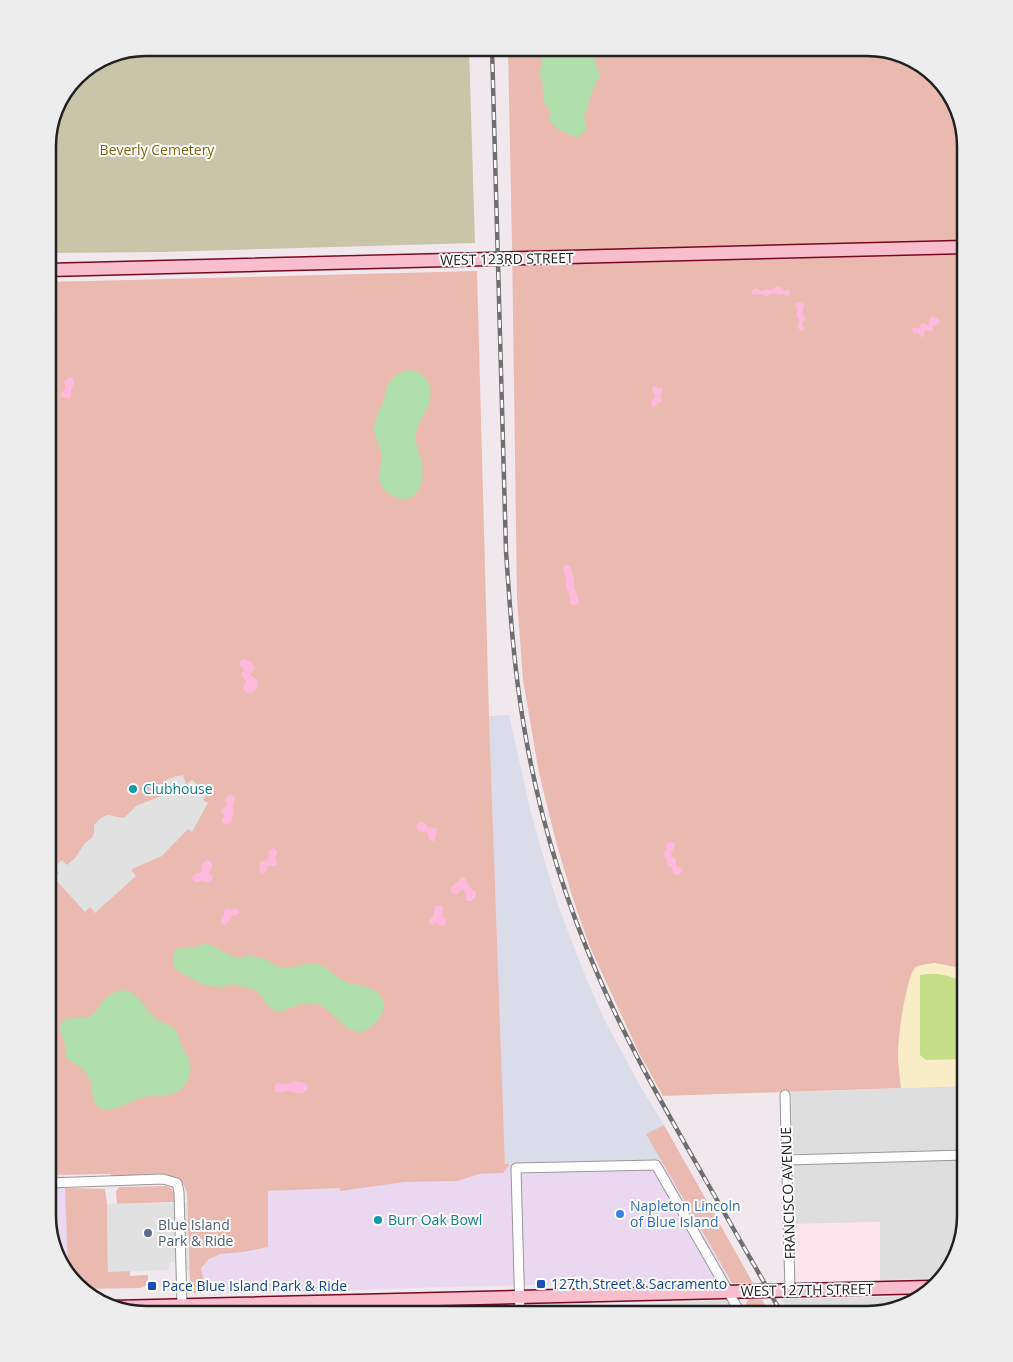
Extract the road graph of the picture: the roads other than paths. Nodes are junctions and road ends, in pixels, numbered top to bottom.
1 (957, 247) edge
2 (56, 270) edge
3 (785, 1095) dead end
4 (957, 1155) edge
5 (787, 1160) junction
6 (56, 1183) edge
7 (916, 1288) junction
8 (921, 1288) edge
9 (790, 1291) junction
10 (916, 1291) edge
11 (728, 1292) junction
12 (520, 1297) junction
13 (182, 1305) junction
14 (138, 1306) edge
15 (520, 1306) edge
16 (736, 1306) edge

1 - 2 street, WEST 123RD STREET
3 - 5 street, FRANCISCO AVENUE
4 - 5 street
5 - 9 street, FRANCISCO AVENUE
6 - 13 street
7 - 8 street, WEST 127TH STREET
7 - 9 street, WEST 127TH STREET
7 - 10 street
9 - 11 street, WEST 127TH STREET
11 - 12 street, WEST 127TH STREET
11 - 12 street
11 - 16 street
12 - 13 street, WEST 127TH STREET
12 - 15 street
13 - 14 street, WEST 127TH STREET

